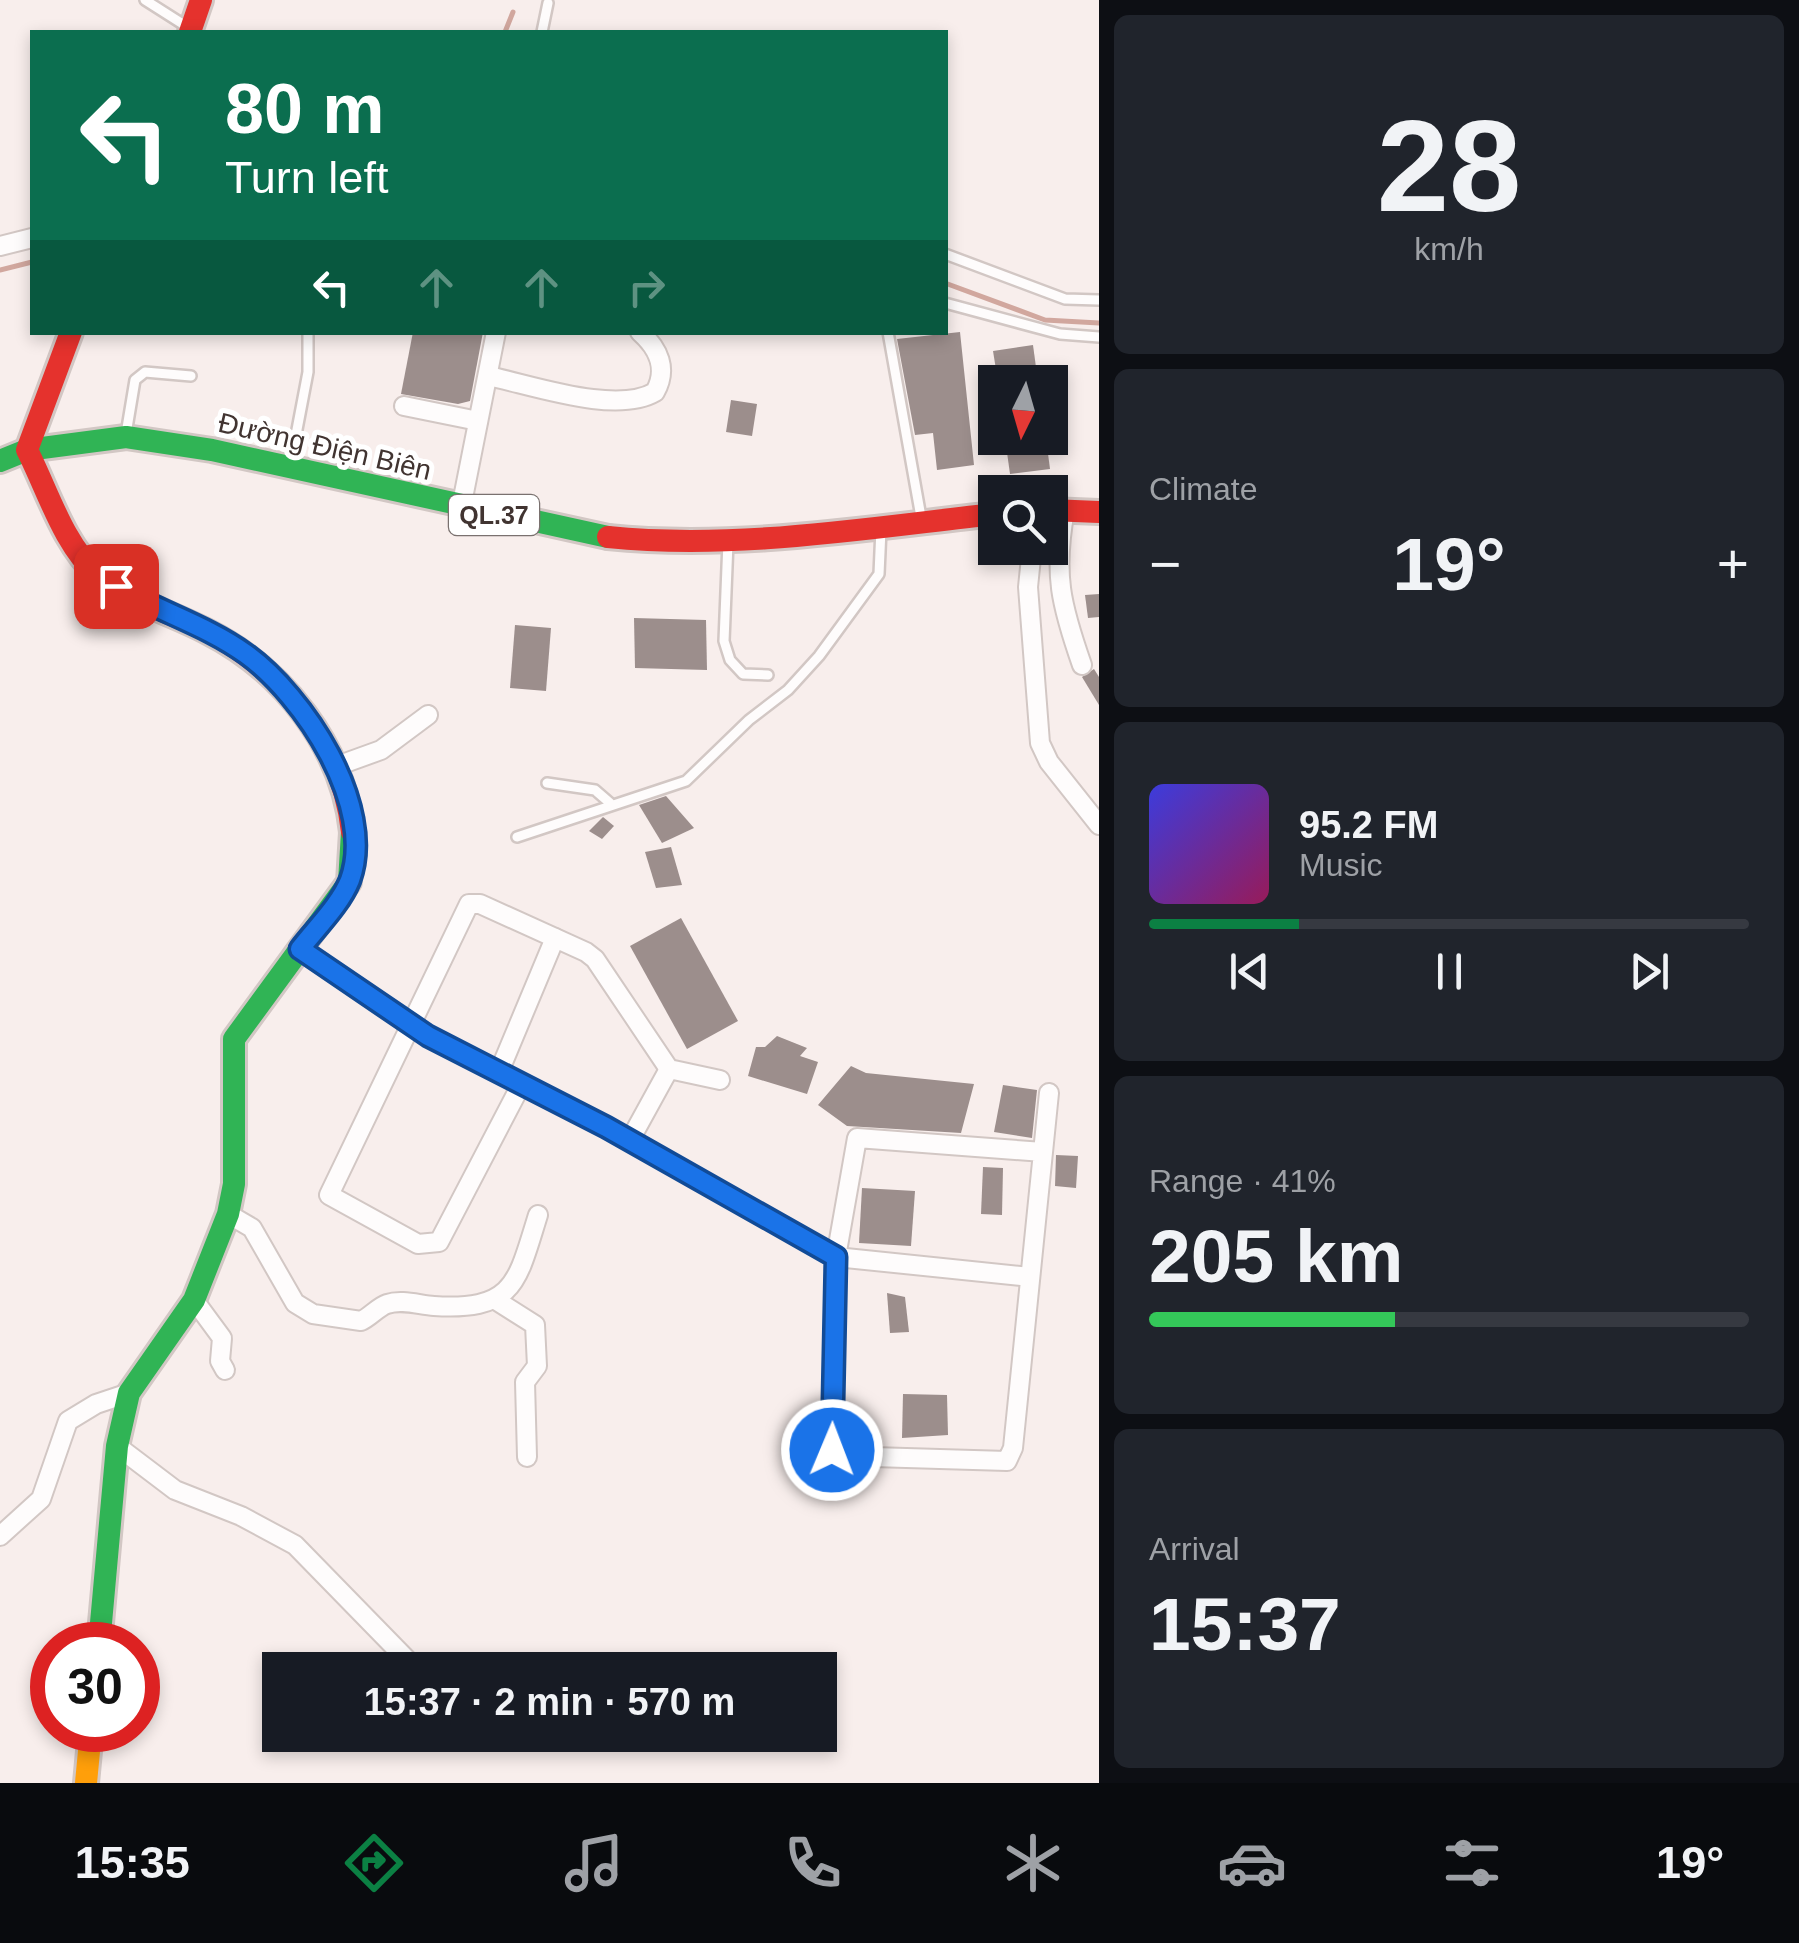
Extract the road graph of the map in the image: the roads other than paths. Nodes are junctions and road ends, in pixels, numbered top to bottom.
1 (145, 0) edge
2 (201, 0) edge
3 (548, 3) dead end
4 (189, 30) edge
5 (190, 30) edge
6 (542, 30) edge
7 (30, 238) edge
8 (0, 246) edge
9 (948, 255) edge
10 (1099, 300) edge
11 (948, 304) edge
12 (71, 335) edge
13 (308, 335) edge
14 (495, 335) edge
15 (642, 335) edge
16 (889, 335) edge
17 (1099, 337) edge
18 (190, 376) dead end
19 (488, 376) junction
20 (404, 406) dead end
21 (478, 421) junction
22 (126, 437) junction
23 (27, 450) junction
24 (0, 461) edge
25 (290, 469) junction
26 (461, 508) junction
27 (1068, 510) edge
28 (1099, 512) edge
29 (978, 516) edge
30 (922, 521) junction
31 (880, 526) junction
32 (728, 539) junction
33 (1030, 565) edge
34 (1056, 565) edge
35 (1082, 665) dead end
36 (768, 675) dead end
37 (428, 715) dead end
38 (334, 766) junction
39 (547, 783) dead end
40 (610, 803) junction
41 (1099, 825) edge
42 (517, 836) dead end
43 (555, 938) junction
44 (300, 949) junction
45 (410, 1024) junction
46 (668, 1069) junction
47 (499, 1072) junction
48 (720, 1080) dead end
49 (522, 1084) junction
50 (1049, 1092) dead end
51 (630, 1140) junction
52 (1043, 1152) junction
53 (228, 1214) junction
54 (538, 1215) dead end
55 (836, 1257) junction
56 (1030, 1277) junction
57 (194, 1300) junction
58 (497, 1301) junction
59 (224, 1370) dead end
60 (129, 1394) junction
61 (117, 1446) junction
62 (527, 1457) dead end
63 (0, 1536) edge
64 (101, 1622) edge
65 (399, 1652) edge
66 (89, 1752) edge
67 (86, 1783) edge

1 - 4 lane
2 - 5 street
3 - 6 lane
7 - 8 street
9 - 10 lane
11 - 17 lane
12 - 23 street
13 - 25 lane
14 - 19 street
15 - 19 street
16 - 30 lane
18 - 22 lane
19 - 21 street
20 - 21 street
21 - 26 street
22 - 23 street, Đường Điện Biên / QL.37
22 - 25 street, Đường Điện Biên / QL.37
23 - 24 street, Đường Điện Biên / QL.37
23 - 38 street
25 - 26 street, Đường Điện Biên / QL.37
26 - 32 street, Đường Điện Biên / QL.37
27 - 28 street
29 - 30 street, Đường Điện Biên / QL.37
30 - 31 street, Đường Điện Biên / QL.37
31 - 32 street, Đường Điện Biên / QL.37
31 - 40 lane
32 - 36 lane
33 - 41 street
34 - 35 street
37 - 38 street
38 - 44 street
39 - 40 lane
40 - 42 lane
43 - 45 street
43 - 46 street
43 - 47 street
44 - 45 street
44 - 53 street
45 - 47 street
45 - 49 street
46 - 48 street
46 - 51 street
47 - 49 street
49 - 51 street
50 - 52 street
51 - 55 street
52 - 55 street
52 - 56 street
53 - 57 street
53 - 58 street
54 - 58 street
55 - 56 street
55 - 56 street
57 - 59 street
57 - 60 street
58 - 62 street
60 - 61 street
60 - 63 street
61 - 64 street
61 - 65 street
66 - 67 street

